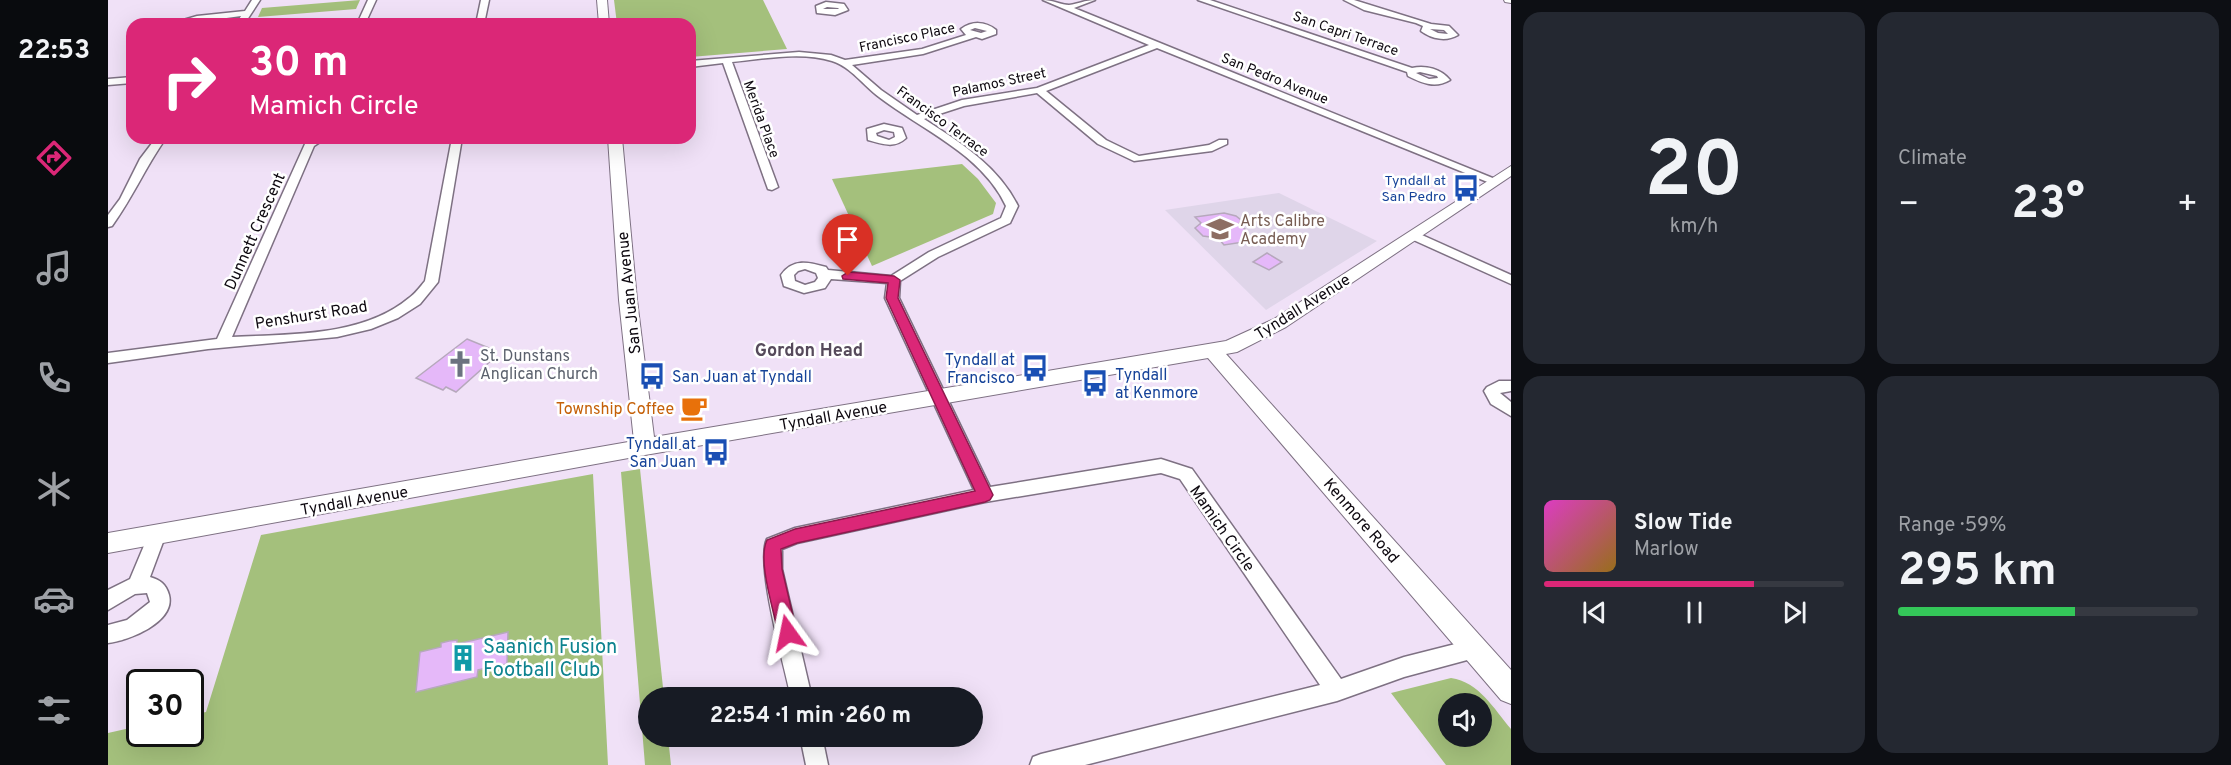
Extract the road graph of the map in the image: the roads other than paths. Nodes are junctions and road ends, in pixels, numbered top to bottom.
1 (256, 0) edge
2 (372, 0) edge
3 (485, 0) edge
4 (602, 0) edge
5 (888, 0) edge
6 (900, 0) edge
7 (1047, 0) edge
8 (1091, 0) edge
9 (1202, 0) edge
10 (1348, 0) edge
11 (1066, 8) junction
12 (247, 13) junction
13 (197, 18) edge
14 (244, 18) edge
15 (364, 18) edge
16 (481, 18) edge
17 (604, 18) edge
18 (1429, 26) dead end
19 (973, 35) dead end
20 (1156, 45) junction
21 (727, 61) junction
22 (846, 63) junction
23 (696, 64) edge
24 (1412, 71) dead end
25 (126, 80) edge
26 (108, 82) edge
27 (1039, 90) junction
28 (917, 120) junction
29 (898, 130) dead end
30 (1223, 142) dead end
31 (156, 144) edge
32 (310, 144) edge
33 (456, 144) edge
34 (615, 144) edge
35 (1511, 170) edge
36 (1494, 181) junction
37 (772, 186) dead end
38 (108, 223) edge
39 (1413, 235) junction
40 (824, 274) dead end
41 (894, 280) junction
42 (1511, 280) edge
43 (223, 342) junction
44 (1212, 350) junction
45 (108, 358) edge
46 (1511, 386) edge
47 (937, 398) junction
48 (1511, 410) edge
49 (645, 447) junction
50 (985, 495) junction
51 (157, 534) junction
52 (108, 543) edge
53 (137, 585) junction
54 (108, 601) edge
55 (108, 634) edge
56 (1475, 649) junction
57 (800, 687) edge
58 (1511, 690) edge
59 (1337, 691) junction
60 (813, 747) edge
61 (817, 765) edge
62 (1041, 765) edge

1 - 12 street
2 - 15 street
3 - 16 street
4 - 17 street
5 - 6 street
7 - 11 street, San Pedro Avenue
8 - 11 street
9 - 24 street, San Capri Terrace
10 - 18 street
11 - 20 street, San Pedro Avenue
12 - 13 street
12 - 14 street
19 - 22 street, Francisco Place
20 - 27 street, Palamos Street
20 - 36 street, San Pedro Avenue
21 - 22 street
21 - 23 street
21 - 37 street, Merida Place
22 - 28 street, Francisco Terrace
25 - 26 street
27 - 28 street, Palamos Street
27 - 30 street
28 - 29 street, Palamos Street
28 - 41 street, Francisco Terrace
31 - 38 street
32 - 43 street, Dunnett Crescent
33 - 43 street, Penshurst Road
34 - 49 street, San Juan Avenue
35 - 36 street, Tyndall Avenue
36 - 39 street, Tyndall Avenue
39 - 42 street
39 - 44 street, Tyndall Avenue
40 - 41 street
41 - 47 street
43 - 45 street, Penshurst Road
44 - 47 street, Tyndall Avenue
44 - 56 street, Kenmore Road
46 - 48 street
47 - 49 street, Tyndall Avenue
47 - 50 street
49 - 51 street, Tyndall Avenue
50 - 57 street, Mamich Circle
50 - 59 street, Mamich Circle
51 - 52 street, Tyndall Avenue
51 - 53 street
53 - 54 street
53 - 55 street
56 - 58 street, Kenmore Road
56 - 59 street
59 - 62 street
60 - 61 street

